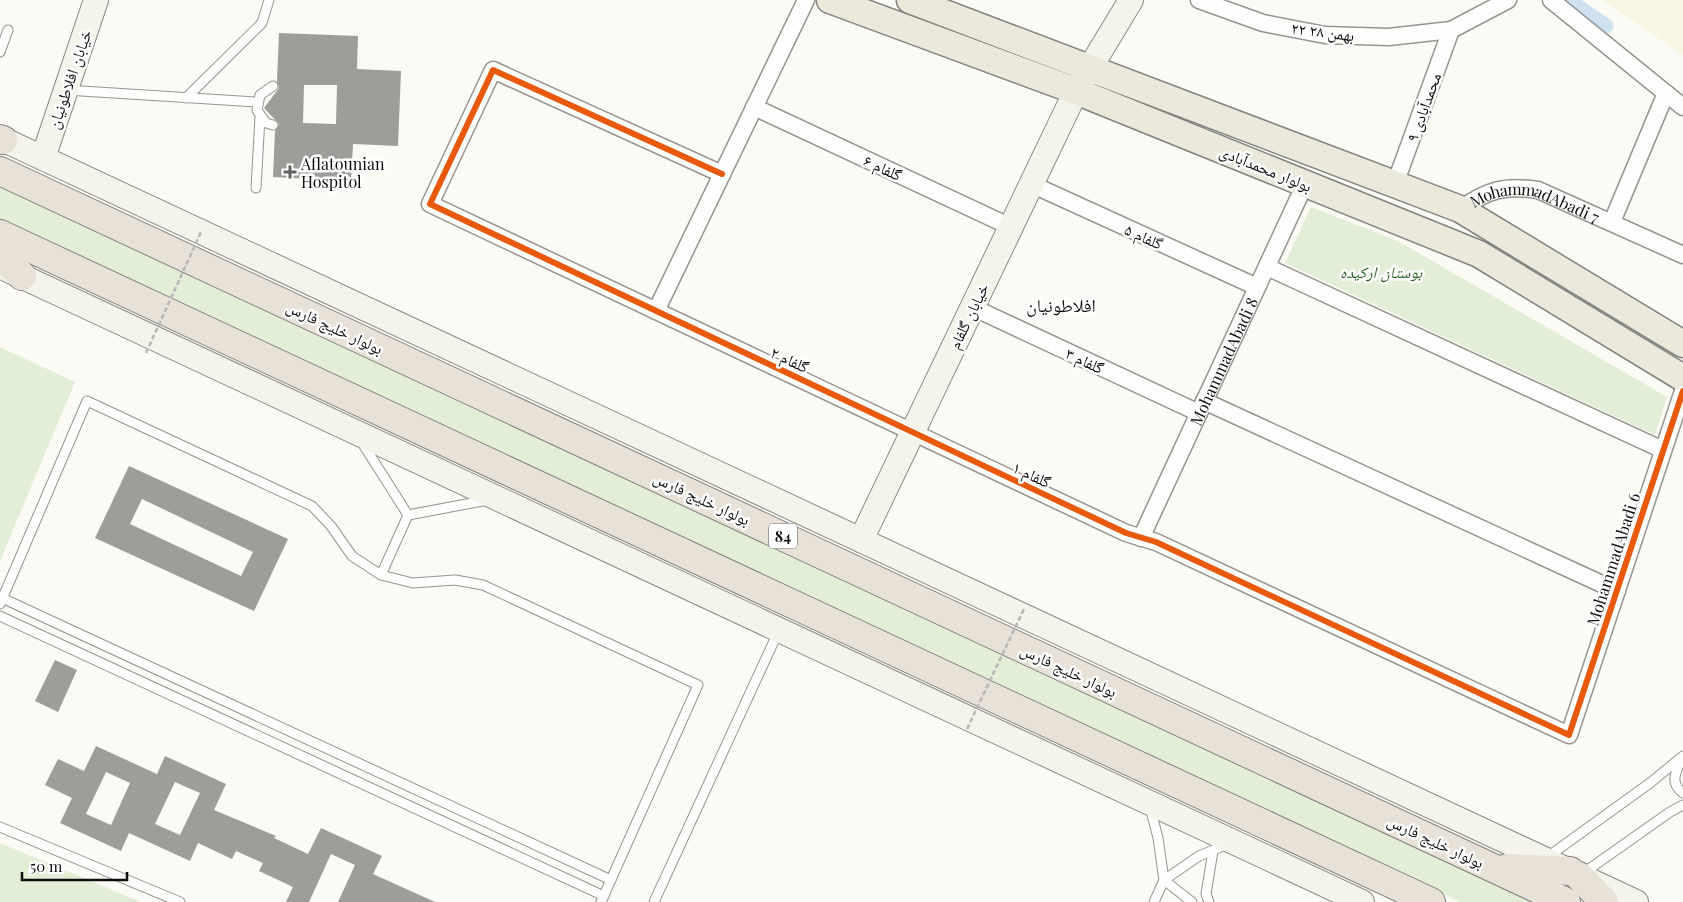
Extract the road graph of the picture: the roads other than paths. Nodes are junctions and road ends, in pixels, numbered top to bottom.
1 (96, 0) edge
2 (269, 0) edge
3 (806, 0) edge
4 (830, 0) edge
5 (910, 0) edge
6 (1131, 0) edge
7 (1199, 0) edge
8 (1508, 0) edge
9 (1551, 0) edge
10 (8, 30) dead end
11 (1451, 30) junction
12 (0, 52) edge
13 (1089, 68) junction
14 (273, 86) dead end
15 (66, 90) junction
16 (1076, 91) junction
17 (1666, 93) junction
18 (186, 98) junction
19 (257, 102) junction
20 (754, 107) junction
21 (1683, 107) edge
22 (260, 117) junction
23 (273, 125) dead end
24 (1, 139) edge
25 (43, 158) junction
26 (0, 171) edge
27 (722, 174) junction
28 (1031, 184) junction
29 (1305, 184) junction
30 (1395, 184) junction
31 (256, 188) dead end
32 (1460, 209) junction
33 (179, 222) junction
34 (1612, 222) junction
35 (1011, 227) junction
36 (0, 234) edge
37 (166, 248) junction
38 (0, 255) edge
39 (1683, 255) edge
40 (1267, 266) junction
41 (11, 271) edge
42 (1257, 287) junction
43 (972, 307) junction
44 (656, 311) junction
45 (1683, 344) edge
46 (1683, 378) edge
47 (1683, 391) edge
48 (1201, 407) junction
49 (354, 432) junction
50 (913, 432) junction
51 (1663, 450) junction
52 (497, 498) junction
53 (408, 515) junction
54 (1141, 538) junction
55 (861, 540) junction
56 (381, 575) junction
57 (1617, 591) junction
58 (1, 601) edge
59 (0, 616) edge
60 (779, 630) junction
61 (1569, 736) joint
62 (1683, 756) edge
63 (1683, 793) edge
64 (1148, 802) junction
65 (1683, 805) edge
66 (0, 827) edge
67 (1223, 846) junction
68 (1544, 859) junction
69 (1493, 868) junction
70 (1575, 874) junction
71 (611, 880) junction
72 (1164, 880) junction
73 (602, 899) edge
74 (180, 902) edge
75 (654, 902) edge
76 (1154, 902) edge
77 (1192, 902) edge
78 (1209, 902) edge
79 (1362, 902) edge
80 (1431, 902) edge
81 (1566, 902) edge
82 (1604, 902) edge
83 (1636, 902) edge

1 - 15 street, خیابان افلاطونیان
2 - 18 lane
3 - 20 street
4 - 16 main road, بولوار محمدآبادی
5 - 13 main road, بولوار محمدآبادی
6 - 13 street, خیابان گلفام
7 - 11 street, ۲۲ بهمن ۲۸
8 - 11 street
9 - 17 street
10 - 12 lane
11 - 30 street, محمدآبادی ۹
13 - 16 street, خیابان گلفام
13 - 30 main road, بولوار محمدآبادی
14 - 19 lane
15 - 18 lane
15 - 25 street, خیابان افلاطونیان
16 - 28 street, خیابان گلفام
16 - 29 main road, بولوار محمدآبادی
17 - 21 street
17 - 34 street
18 - 19 lane
19 - 22 lane
20 - 27 street
20 - 35 street, گلفام ۶
22 - 23 lane
22 - 31 lane
24 - 25 street
25 - 33 street
26 - 37 highway, بولوار خلیج فارس / 84
27 - 44 street
27 - 44 street, گلفام ۲
28 - 35 street, خیابان گلفام
28 - 42 street, گلفام ۵
29 - 40 street, MohammadAbadi 8
29 - 46 main road, بولوار محمدآبادی
30 - 32 main road, بولوار محمدآبادی
32 - 34 street, MohammadAbadi 7
32 - 45 main road, بولوار محمدآبادی
33 - 37 street
33 - 55 street
34 - 39 street, MohammadAbadi 7
35 - 43 street, خیابان گلفام
36 - 80 highway
37 - 69 highway, بولوار خلیج فارس / 84
38 - 41 highway
40 - 42 street, MohammadAbadi 8
40 - 51 street
41 - 49 street
42 - 48 street, MohammadAbadi 8
43 - 48 street, گلفام ۳
43 - 50 street, خیابان گلفام
44 - 50 street, گلفام ۲
47 - 51 street, MohammadAbadi 6
48 - 54 street, MohammadAbadi 8
48 - 57 street, گلفام ۳
49 - 52 street
49 - 53 lane
50 - 54 street, گلفام ۱
50 - 55 street, خیابان گلفام
51 - 57 street, MohammadAbadi 6
52 - 53 lane
52 - 60 street
53 - 56 lane
54 - 61 street, گلفام ۱
55 - 68 street
56 - 58 lane
56 - 71 lane
57 - 61 street, MohammadAbadi 6
58 - 71 lane
59 - 73 lane
60 - 64 street
60 - 75 lane
62 - 63 lane
62 - 68 lane
64 - 67 street
64 - 72 lane
65 - 70 lane
66 - 74 lane
67 - 72 lane
67 - 78 lane
67 - 79 street
68 - 70 street
69 - 70 highway
69 - 81 highway, بولوار خلیج فارس / 84
70 - 82 highway
70 - 83 street
71 - 73 lane
72 - 76 lane
72 - 77 lane

